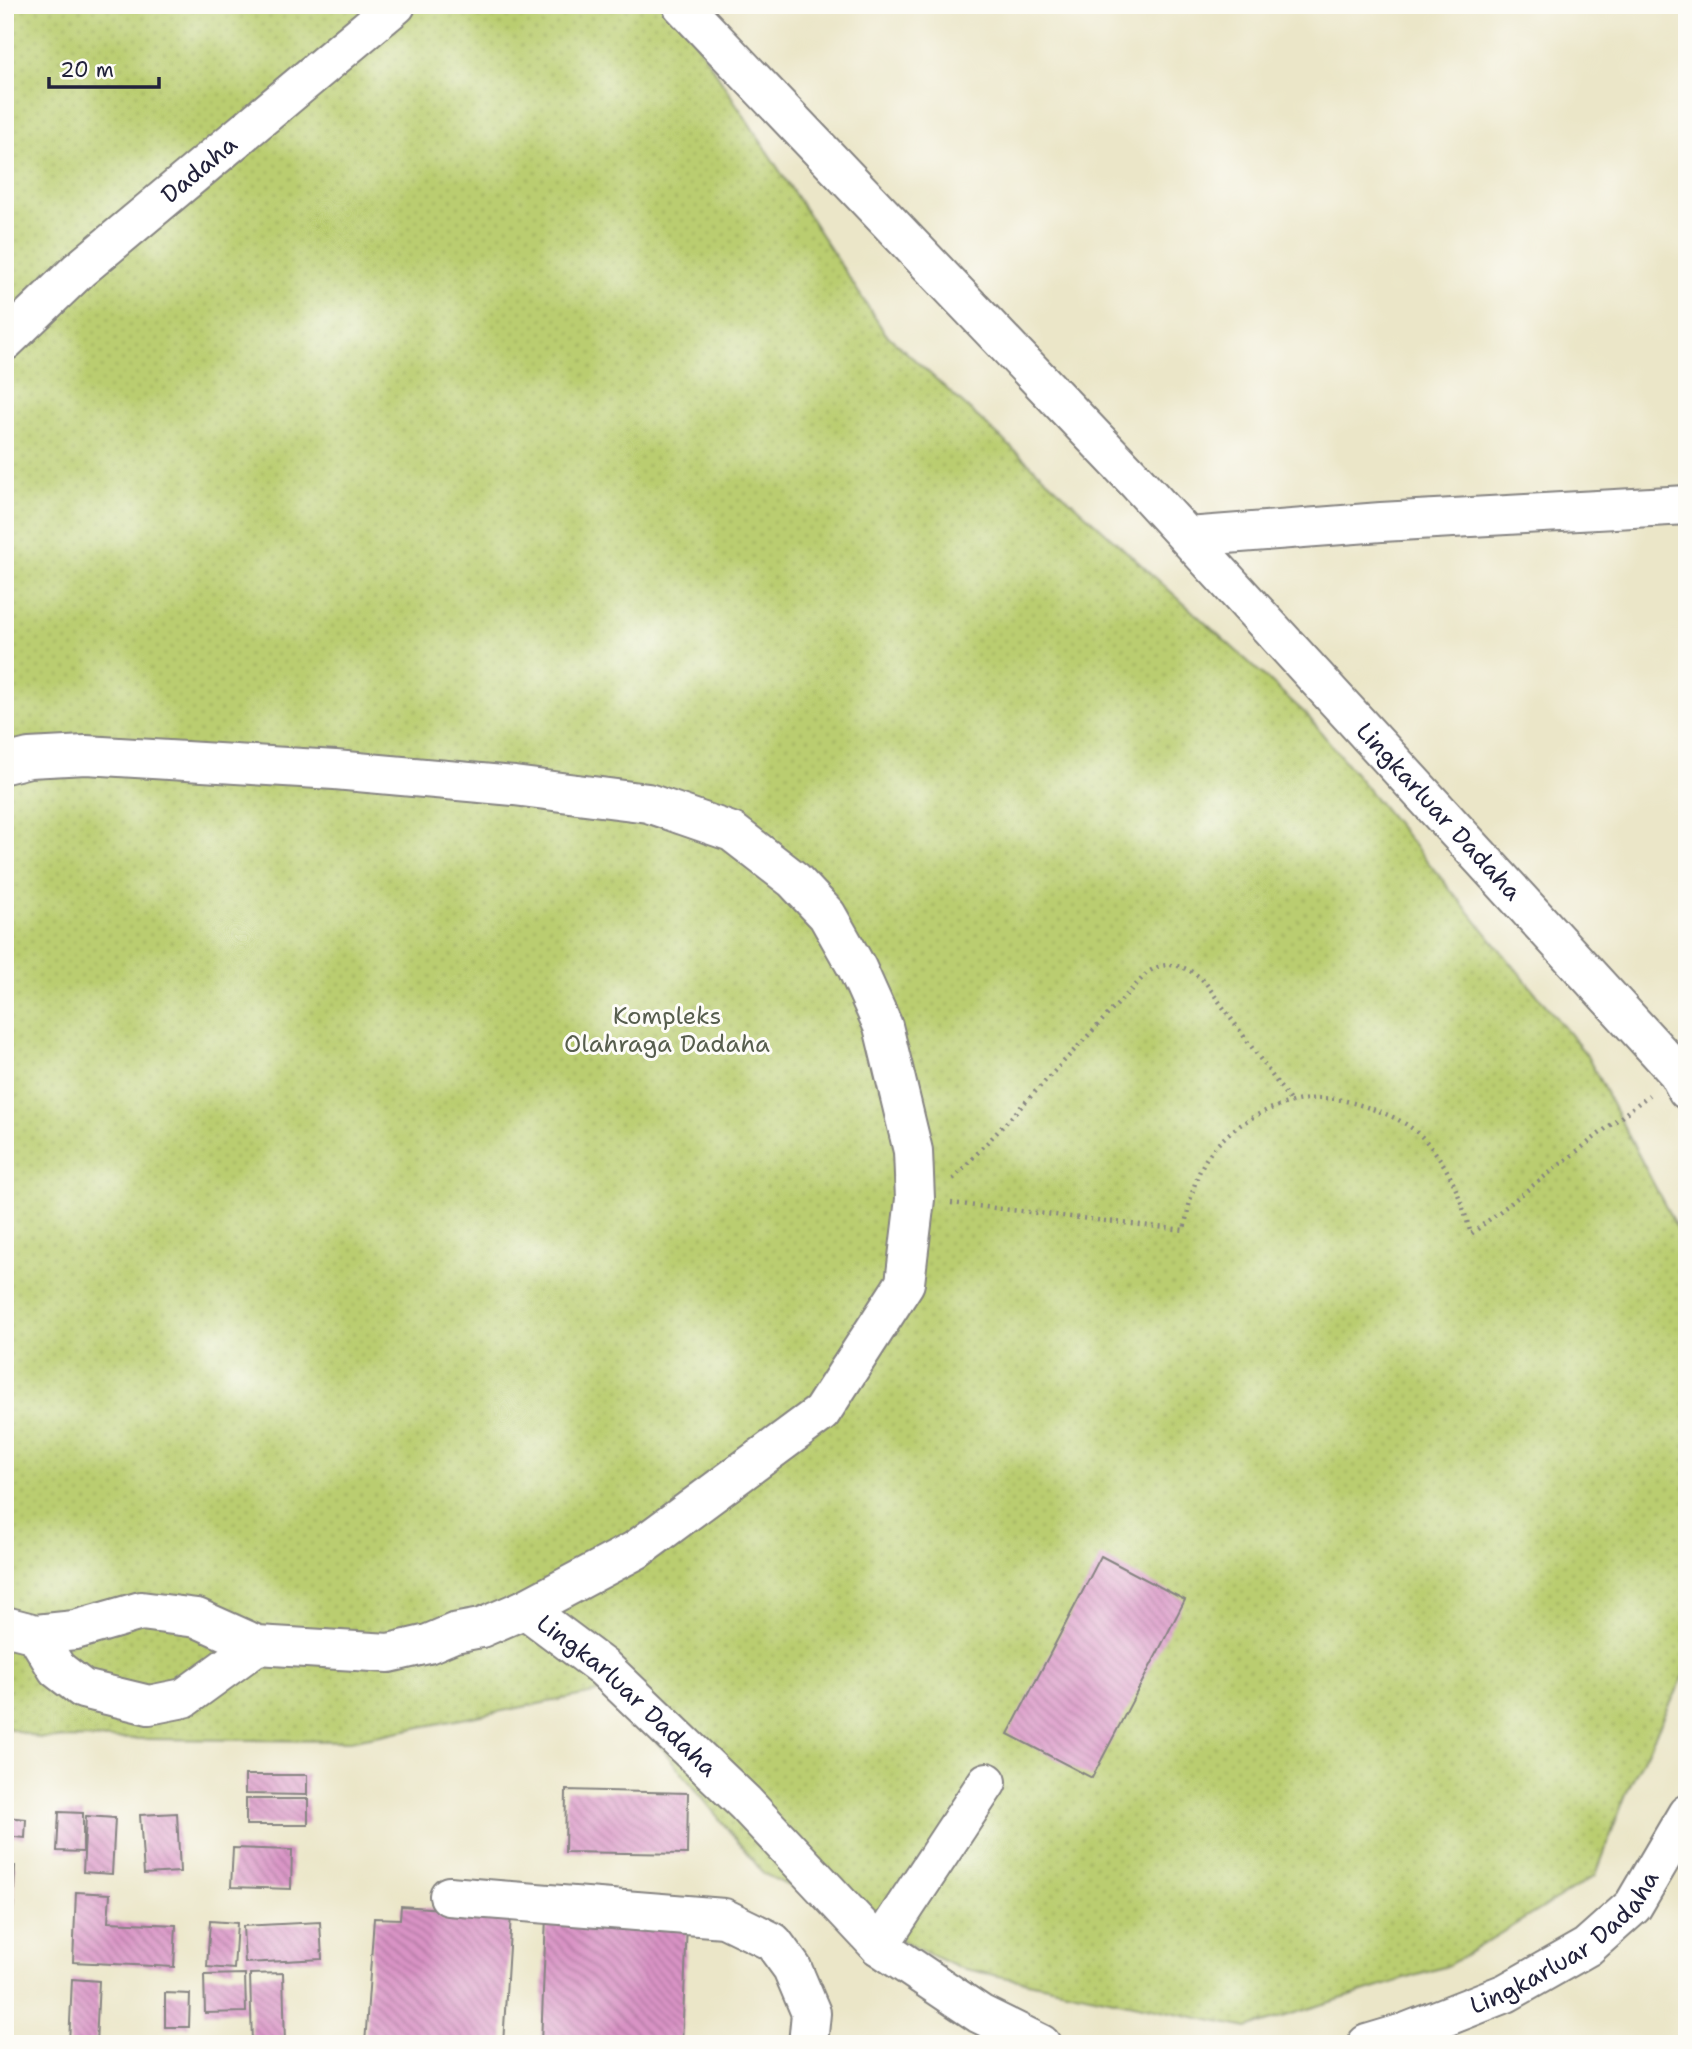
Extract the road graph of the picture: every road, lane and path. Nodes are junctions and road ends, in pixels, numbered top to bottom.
1 (397, 5) edge
2 (682, 5) edge
3 (5, 341) edge
4 (1687, 505) edge
5 (1188, 537) junction
6 (5, 764) edge
7 (1682, 1081) edge
8 (1291, 1102) junction
9 (924, 1200) junction
10 (525, 1609) junction
11 (21, 1630) edge
12 (257, 1645) junction
13 (987, 1782) dead end
14 (1687, 1814) edge
15 (449, 1896) dead end
16 (879, 1946) junction
17 (808, 2044) edge
18 (1041, 2044) edge
19 (1367, 2044) edge

1 - 3 street, Dadaha
2 - 5 street, Lingkarluar Dadaha
4 - 5 street
5 - 7 street, Lingkarluar Dadaha
6 - 9 street
7 - 8 path
8 - 9 path
8 - 9 path
9 - 10 street
10 - 12 street, Lingkarluar Dadaha
10 - 16 street, Lingkarluar Dadaha
11 - 12 street, Lingkarluar Dadaha
11 - 12 street
13 - 16 street
14 - 19 street, Lingkarluar Dadaha
15 - 17 street
16 - 18 street, Lingkarluar Dadaha

